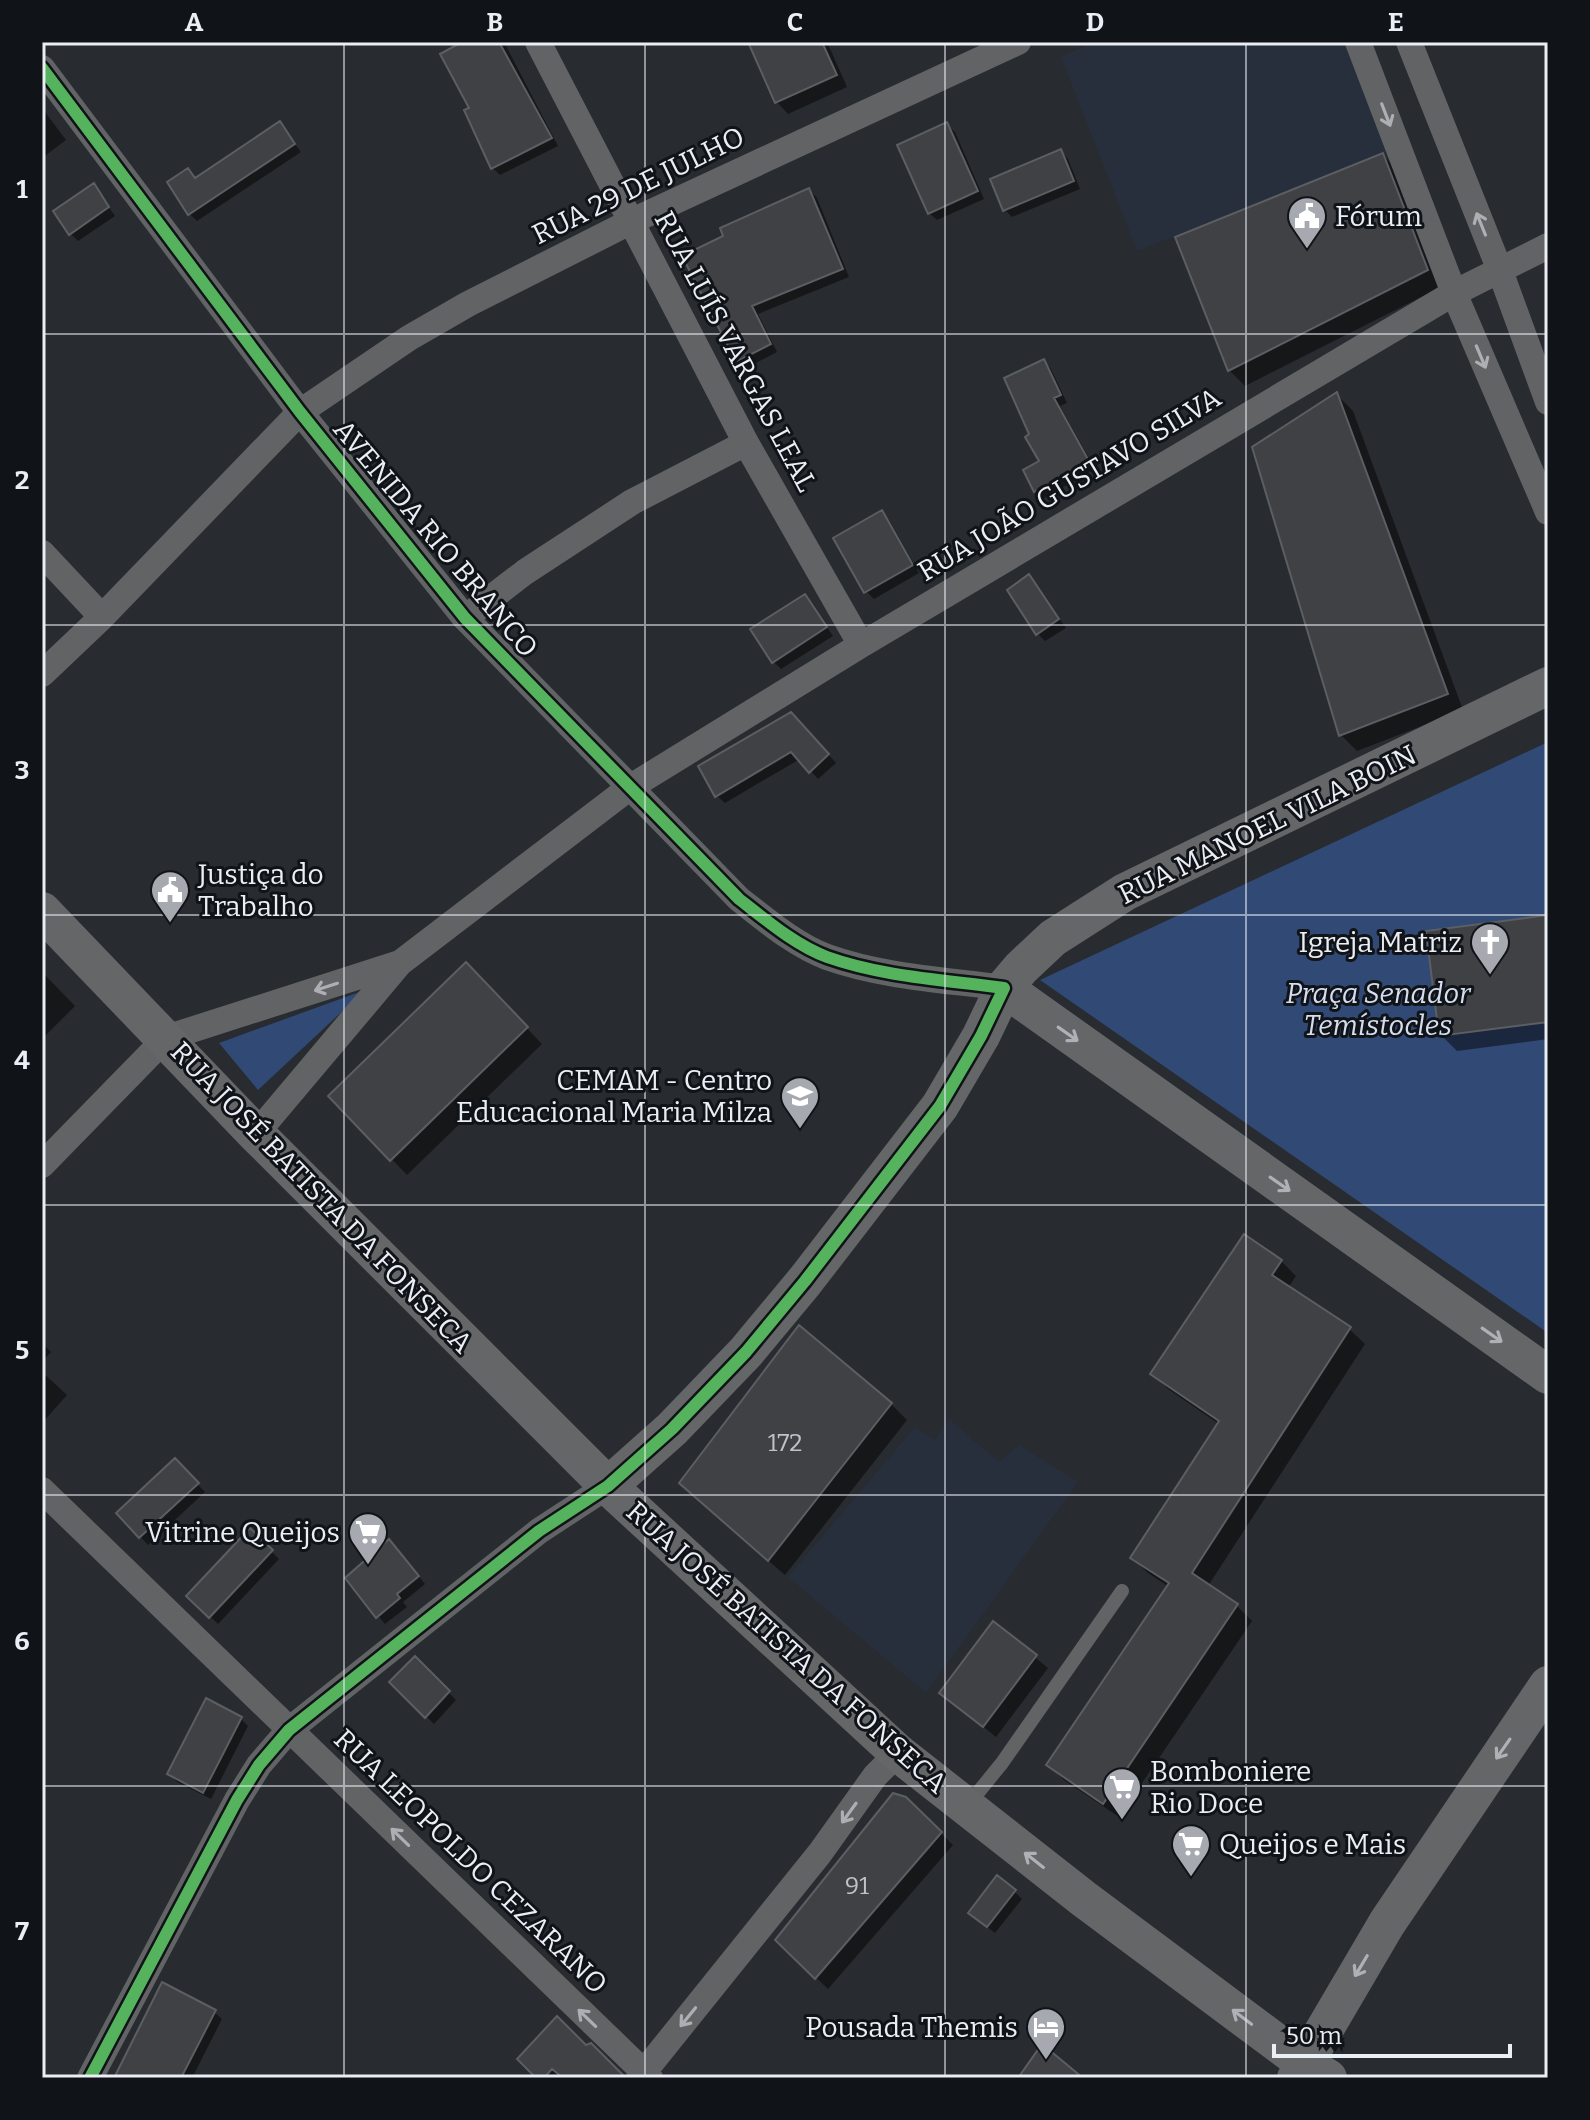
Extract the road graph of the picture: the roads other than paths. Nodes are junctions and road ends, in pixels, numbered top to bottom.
1 (538, 42) edge
2 (1018, 42) edge
3 (1358, 42) edge
4 (1409, 42) edge
5 (42, 68) edge
6 (630, 222) junction
7 (1548, 246) edge
8 (1499, 268) junction
9 (1454, 293) junction
10 (1548, 402) edge
11 (300, 412) junction
12 (746, 443) junction
13 (1548, 512) edge
14 (42, 553) edge
15 (102, 617) junction
16 (465, 618) junction
17 (861, 645) junction
18 (42, 674) edge
19 (1548, 686) edge
20 (629, 788) junction
21 (42, 911) edge
22 (400, 963) junction
23 (1004, 988) junction
24 (166, 1038) junction
25 (256, 1134) junction
26 (42, 1165) edge
27 (1548, 1375) edge
28 (608, 1486) junction
29 (42, 1490) edge
30 (1122, 1591) dead end
31 (1548, 1685) edge
32 (289, 1730) junction
33 (898, 1753) junction
34 (967, 1807) junction
35 (1309, 2073) edge
36 (644, 2076) edge
37 (90, 2078) edge

1 - 6 street, RUA LUÍS VARGAS LEAL
2 - 6 street, RUA 29 DE JULHO
3 -> 9 street
8 -> 4 street
5 - 11 street, AVENIDA RIO BRANCO
6 - 11 street, RUA 29 DE JULHO
6 - 12 street, RUA LUÍS VARGAS LEAL
7 - 8 street, RUA JOÃO GUSTAVO SILVA
8 - 9 street, RUA JOÃO GUSTAVO SILVA
8 - 10 street
9 -> 13 street
9 - 17 street, RUA JOÃO GUSTAVO SILVA
11 - 15 street, RUA 29 DE JULHO
11 - 16 street, AVENIDA RIO BRANCO
12 - 16 street
12 - 17 street, RUA LUÍS VARGAS LEAL
14 - 15 street
15 - 18 street, RUA 29 DE JULHO
16 - 20 street, AVENIDA RIO BRANCO
17 - 20 street, RUA JOÃO GUSTAVO SILVA
19 - 23 street, RUA MANOEL VILA BOIN
20 - 22 street, RUA JOÃO GUSTAVO SILVA
20 - 23 street, AVENIDA RIO BRANCO
21 - 24 street, RUA JOSÉ BATISTA DA FONSECA
22 -> 24 street
22 - 25 street
23 -> 27 street
23 - 28 street, RUA MANOEL VILA BOIN
24 - 25 street, RUA JOSÉ BATISTA DA FONSECA
24 - 26 street
25 - 28 street, RUA JOSÉ BATISTA DA FONSECA
28 - 32 street
28 - 33 street, RUA JOSÉ BATISTA DA FONSECA
29 - 32 street, RUA LEOPOLDO CEZARANO
30 - 34 lane
31 -> 35 street
36 -> 32 street, RUA LEOPOLDO CEZARANO
32 - 37 street
33 - 34 street, RUA JOSÉ BATISTA DA FONSECA
33 -> 36 street
35 -> 34 street, RUA JOSÉ BATISTA DA FONSECA

